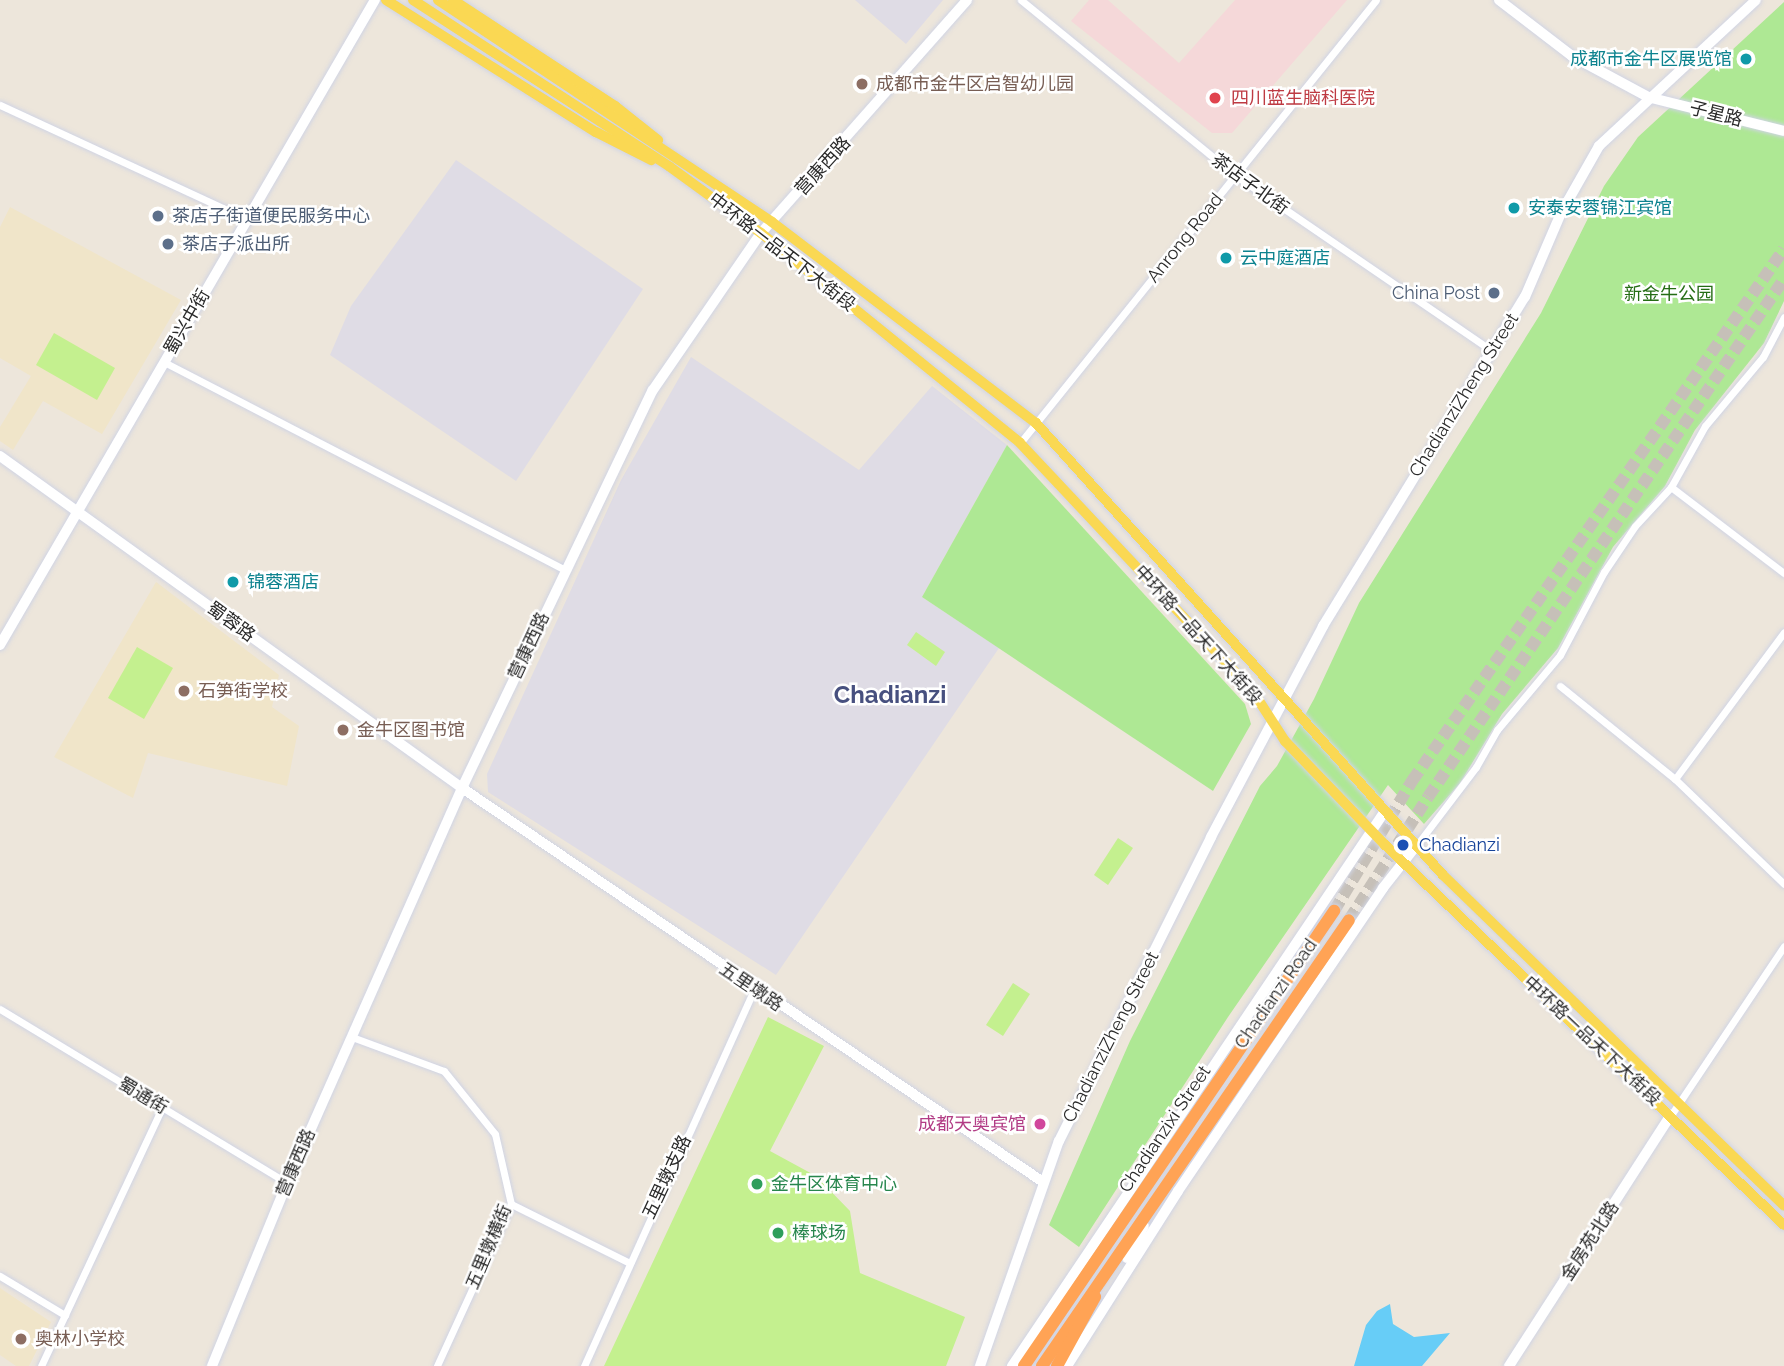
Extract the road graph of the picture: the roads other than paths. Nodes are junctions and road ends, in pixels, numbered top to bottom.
1 (375, 0) edge
2 (386, 0) edge
3 (413, 0) edge
4 (438, 0) edge
5 (453, 0) edge
6 (967, 0) edge
7 (1021, 0) edge
8 (1376, 0) edge
9 (1499, 0) edge
10 (1756, 0) edge
11 (1648, 97) junction
12 (0, 105) edge
13 (614, 123) junction
14 (1784, 131) edge
15 (670, 153) junction
16 (670, 167) junction
17 (1235, 175) junction
18 (247, 219) junction
19 (772, 222) junction
20 (761, 233) junction
21 (1783, 321) edge
22 (1492, 351) junction
23 (164, 362) junction
24 (1036, 424) junction
25 (1020, 443) junction
26 (0, 456) edge
27 (1671, 487) junction
28 (78, 511) junction
29 (564, 569) junction
30 (1784, 573) edge
31 (1784, 632) edge
32 (0, 645) edge
33 (1560, 686) dead end
34 (1284, 698) junction
35 (1272, 721) junction
36 (1675, 779) junction
37 (462, 788) junction
38 (1385, 811) junction
39 (1371, 829) junction
40 (1416, 846) junction
41 (1402, 862) junction
42 (1784, 884) edge
43 (1334, 911) tunnel mouth
44 (1349, 920) tunnel mouth
45 (1784, 946) edge
46 (754, 989) junction
47 (0, 1009) edge
48 (352, 1037) junction
49 (1678, 1104) junction
50 (162, 1108) junction
51 (1671, 1115) junction
52 (1043, 1182) junction
53 (287, 1183) junction
54 (1163, 1187) junction
55 (511, 1204) junction
56 (1784, 1206) edge
57 (1784, 1225) edge
58 (628, 1262) junction
59 (1105, 1274) junction
60 (0, 1276) edge
61 (1104, 1305) junction
62 (65, 1315) junction
63 (1062, 1363) edge
64 (41, 1366) edge
65 (212, 1366) edge
66 (437, 1366) edge
67 (584, 1366) edge
68 (980, 1366) edge
69 (1012, 1366) edge
70 (1024, 1366) edge
71 (1042, 1366) edge
72 (1509, 1366) edge

1 - 18 street, 蜀兴中街
2 - 16 main road, 中环路一品天下大街段
3 - 13 main road
4 - 13 main road
5 - 15 main road, 中环路一品天下大街段
6 - 19 street, 营康西路
7 - 17 street, 茶店子北街
8 - 17 street, Anrong Road
9 - 11 street, 子星路
10 - 11 street
11 - 14 street, 子星路
11 - 22 street, ChadianziZheng Street
12 - 18 street
13 - 15 main road, 中环路一品天下大街段
13 - 16 main road, 中环路一品天下大街段
15 - 19 main road, 中环路一品天下大街段
16 - 20 main road, 中环路一品天下大街段
17 - 22 street, 茶店子北街
17 - 24 street, Anrong Road
18 - 23 street, 蜀兴中街
19 - 20 street, 营康西路
19 - 24 main road, 中环路一品天下大街段
20 - 25 main road, 中环路一品天下大街段
20 - 29 street, 营康西路
21 - 27 street
22 - 34 street, ChadianziZheng Street
23 - 28 street, 蜀兴中街
23 - 29 street
24 - 25 street, Anrong Road
24 - 34 main road, 中环路一品天下大街段
25 - 35 main road, 中环路一品天下大街段
26 - 28 street, 蜀蓉路
27 - 30 street
27 - 40 street
28 - 32 street, 蜀兴中街
28 - 37 street, 蜀蓉路
29 - 37 street, 营康西路
31 - 36 street
33 - 36 street
34 - 35 street, ChadianziZheng Street
34 - 38 main road, 中环路一品天下大街段
35 - 39 main road, 中环路一品天下大街段
35 - 52 street, ChadianziZheng Street
36 - 42 street
37 - 46 street, 五里墩路
37 - 48 street, 营康西路
38 - 39 street
38 - 40 main road, 中环路一品天下大街段
39 - 41 main road, 中环路一品天下大街段
39 - 69 street
40 - 41 street
40 - 49 main road, 中环路一品天下大街段
41 - 51 main road, 中环路一品天下大街段
41 - 61 street
43 - 70 highway, Chadianzixi Street
44 - 54 highway, Chadianzi Road
45 - 49 street
46 - 52 street, 五里墩路
46 - 58 street, 五里墩支路
47 - 50 street, 蜀通街
48 - 53 street, 营康西路
48 - 55 street, 五里墩横街
49 - 51 street
49 - 56 main road, 中环路一品天下大街段
50 - 53 street, 蜀通街
50 - 62 street
51 - 57 main road, 中环路一品天下大街段
51 - 72 street, 金房苑北路
52 - 68 street, ChadianziZheng Street
53 - 65 street, 营康西路
54 - 59 highway, Chadianzi Road
54 - 61 street
55 - 58 street
55 - 66 street, 五里墩横街
58 - 67 street, 五里墩支路
59 - 63 highway
59 - 71 highway, Chadianzi Road
60 - 62 street
61 - 63 street
62 - 64 street

